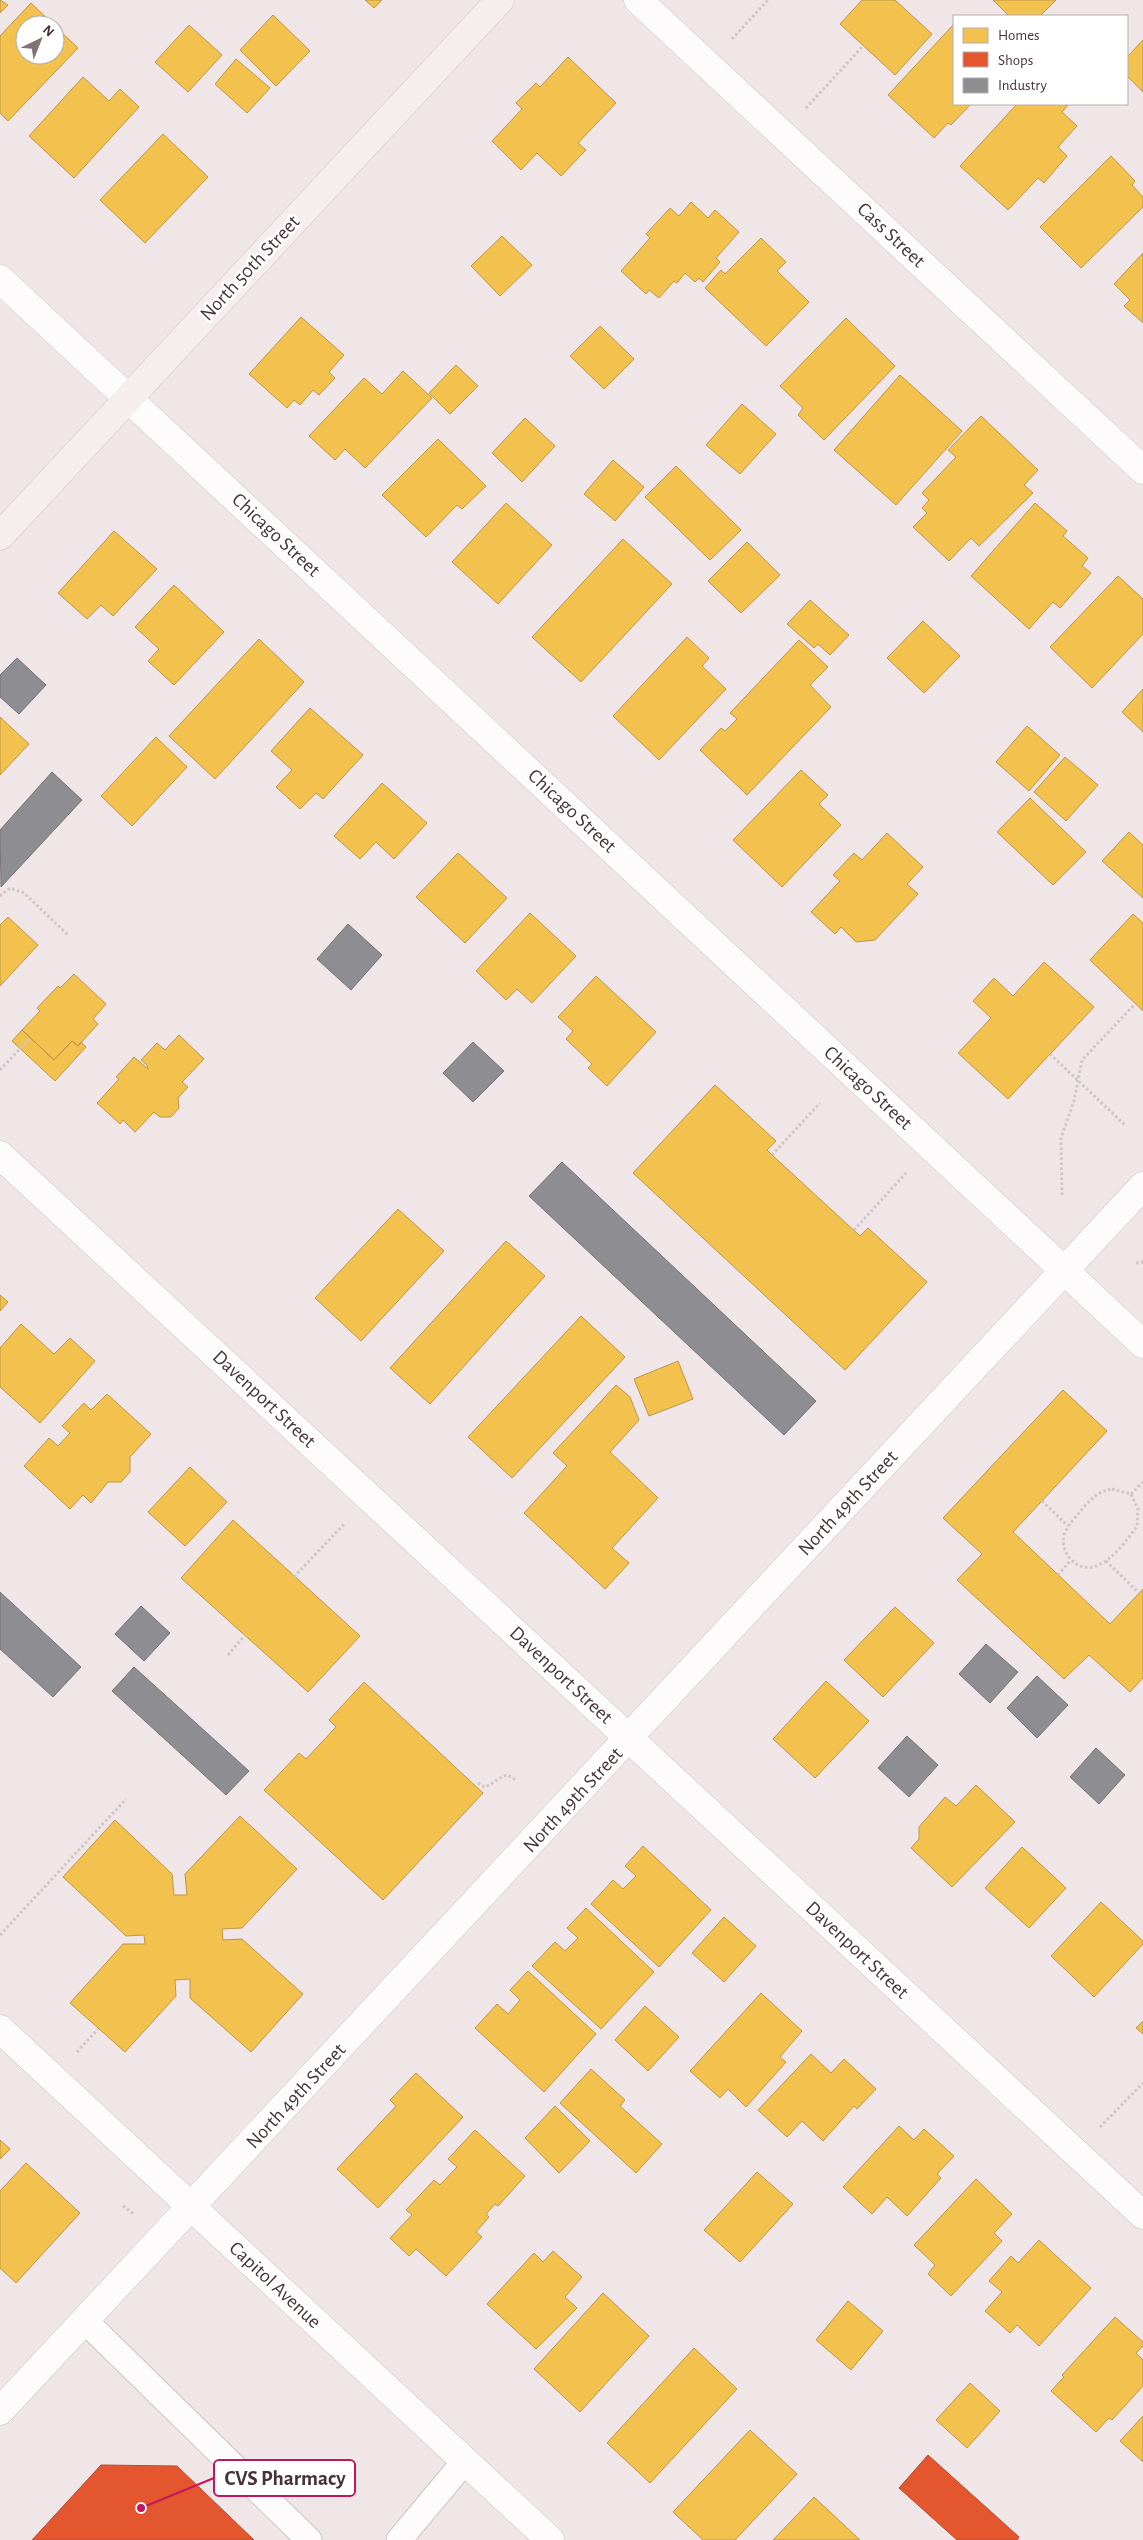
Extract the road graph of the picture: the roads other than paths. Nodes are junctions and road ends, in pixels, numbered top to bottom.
1 (500, 0) edge
2 (638, 0) edge
3 (0, 279) edge
4 (128, 398) junction
5 (1143, 470) edge
6 (0, 536) edge
7 (0, 1155) edge
8 (1143, 1186) edge
9 (1064, 1270) junction
10 (1143, 1344) edge
11 (629, 1739) junction
12 (0, 2029) edge
13 (192, 2208) junction
14 (1143, 2215) edge
15 (85, 2321) junction
16 (0, 2411) edge
17 (465, 2461) junction
18 (310, 2540) edge
19 (399, 2540) edge
20 (550, 2540) edge

1 - 4 street, North 50th Street
2 - 5 street, Cass Street
3 - 4 street, Chicago Street
4 - 6 street, North 50th Street
4 - 9 street, Chicago Street
7 - 11 street, Davenport Street
8 - 9 street, North 49th Street
9 - 10 street, Chicago Street
9 - 11 street, North 49th Street
11 - 13 street, North 49th Street
11 - 14 street, Davenport Street
12 - 13 street, Capitol Avenue
13 - 15 street, North 49th Street
13 - 17 street, Capitol Avenue
15 - 16 street, North 49th Street
15 - 18 lane
17 - 19 lane
17 - 20 street, Capitol Avenue

